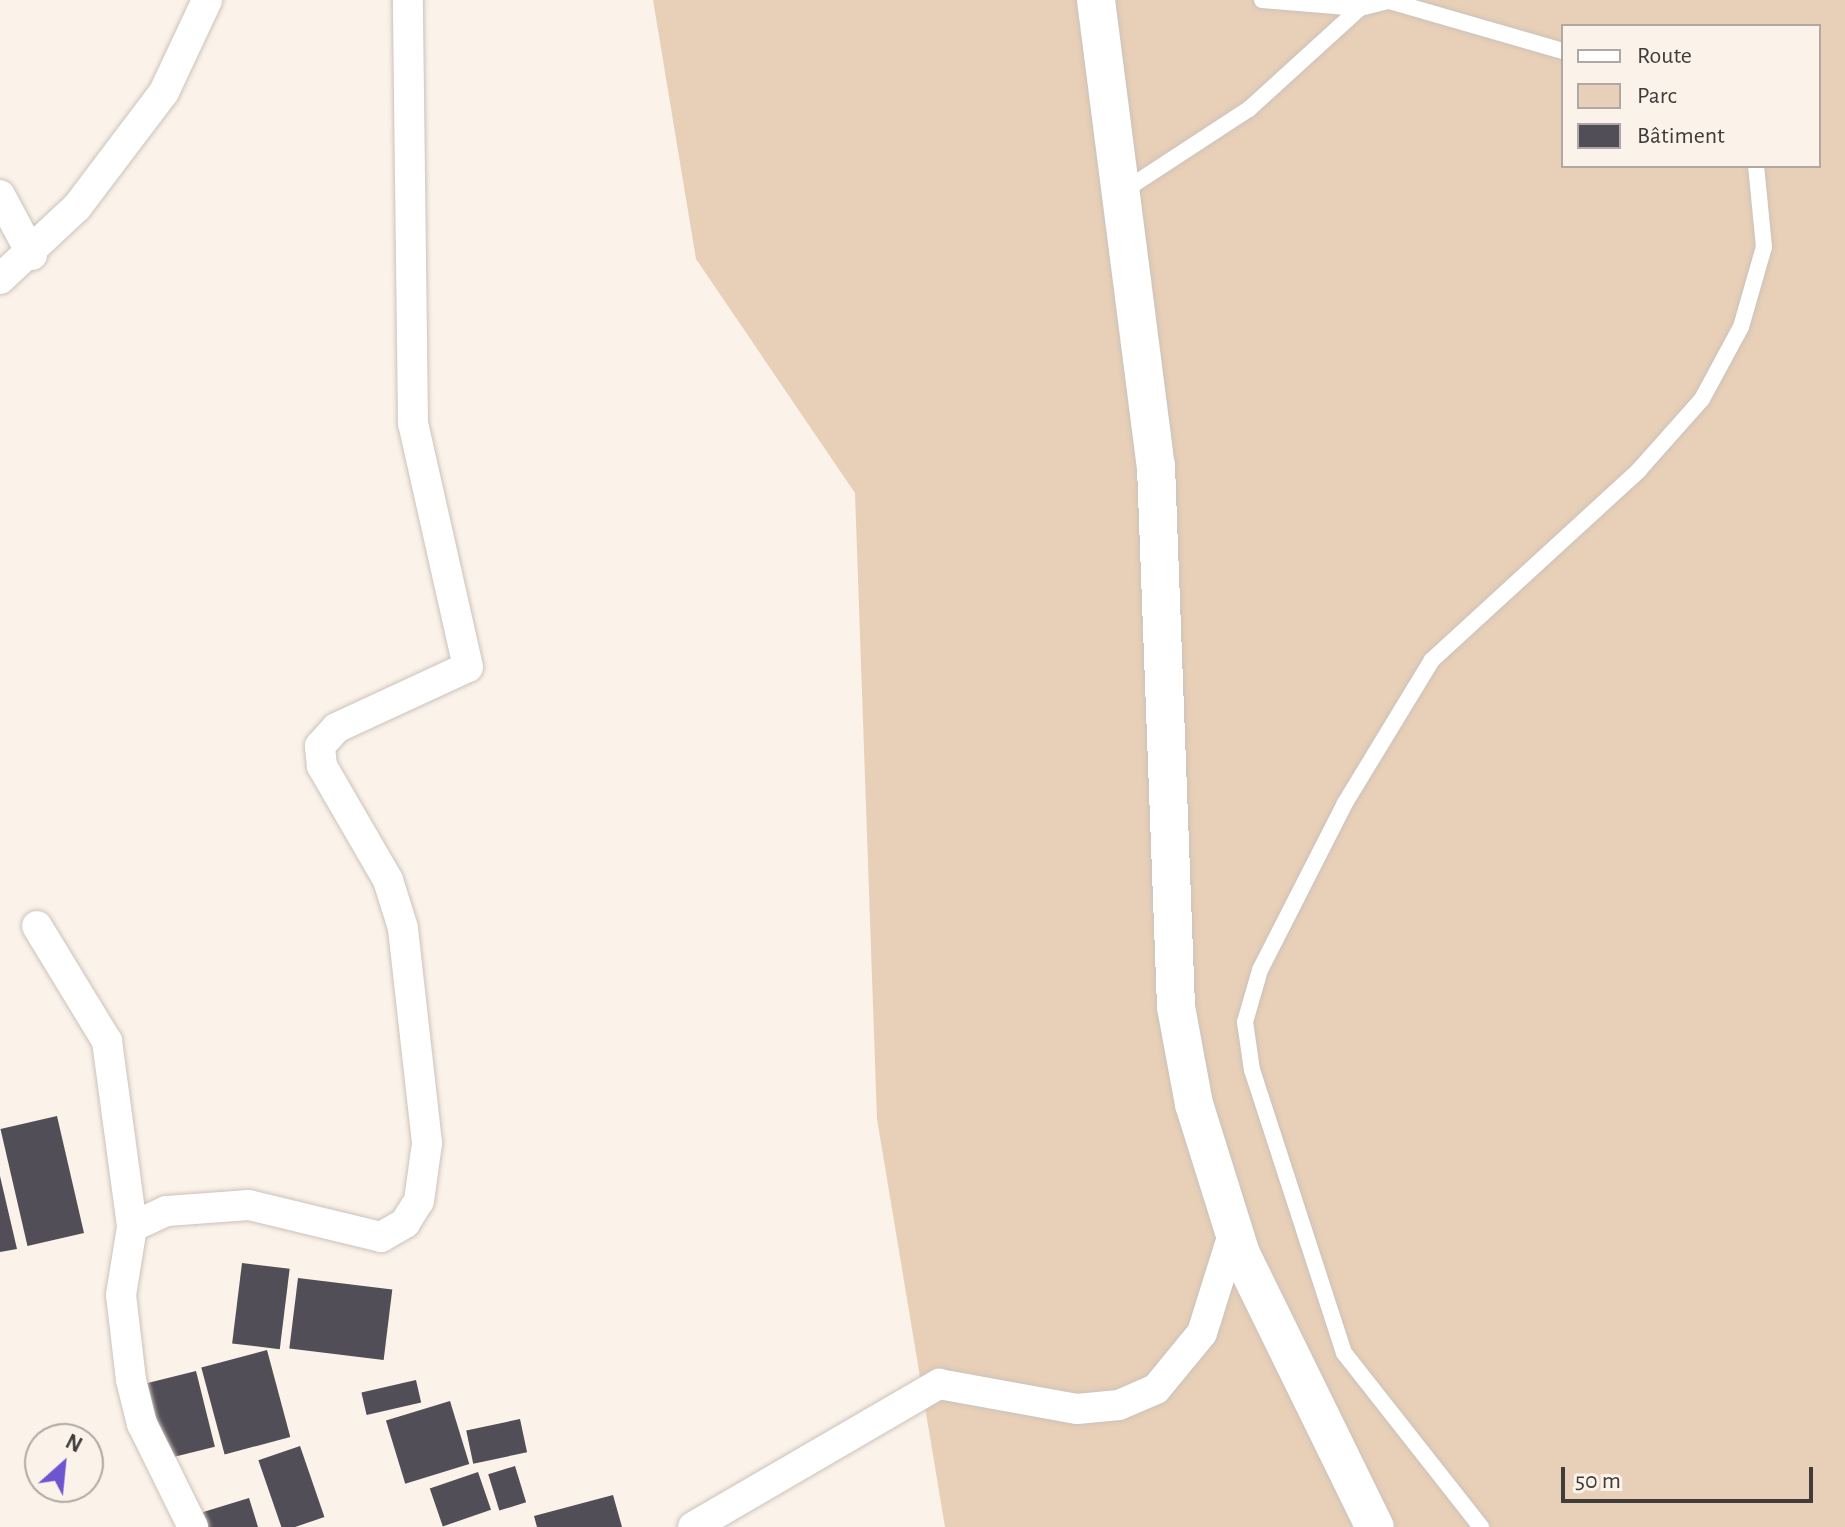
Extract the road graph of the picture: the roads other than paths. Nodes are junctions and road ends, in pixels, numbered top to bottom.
1 (207, 0) edge
2 (408, 0) edge
3 (1096, 0) edge
4 (1262, 0) edge
5 (1388, 0) edge
6 (1360, 8) junction
7 (1561, 50) edge
8 (1756, 168) edge
9 (1125, 190) junction
10 (0, 195) edge
11 (32, 255) junction
12 (0, 279) edge
13 (37, 926) dead end
14 (132, 1227) junction
15 (1234, 1231) junction
16 (193, 1527) edge
17 (693, 1527) edge
18 (1375, 1527) edge
19 (1481, 1527) edge

1 - 11 street
2 - 14 street
3 - 9 street
4 - 6 lane
5 - 6 lane
5 - 7 lane
6 - 9 lane
8 - 19 lane
9 - 15 street
10 - 11 street
11 - 12 street
13 - 14 street
14 - 16 street
15 - 17 street
15 - 18 street

